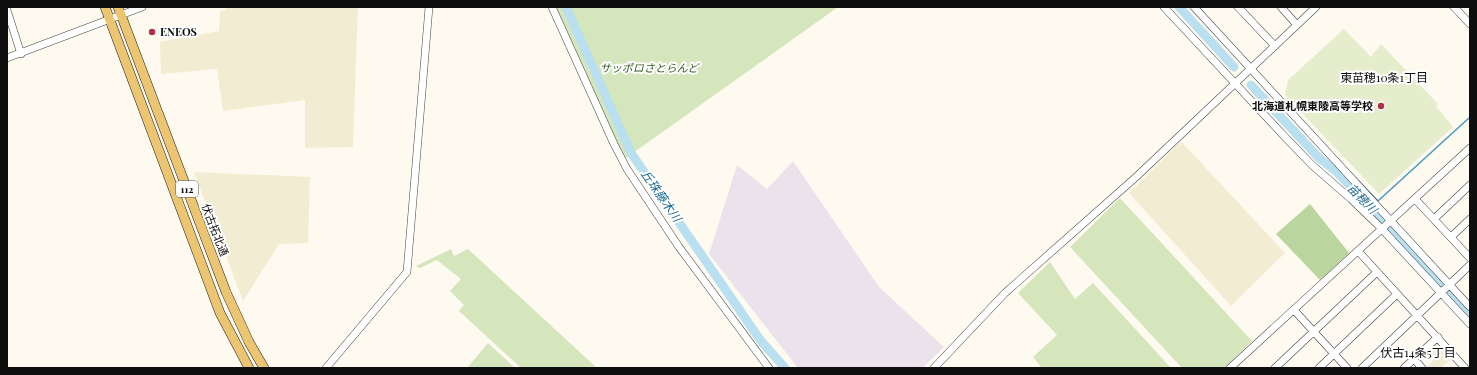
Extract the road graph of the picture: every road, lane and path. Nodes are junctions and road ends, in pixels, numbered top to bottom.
1 (105, 7) edge
2 (142, 7) edge
3 (429, 7) edge
4 (552, 7) edge
5 (1164, 7) edge
6 (1194, 7) edge
7 (1238, 7) edge
8 (1281, 7) edge
9 (1316, 7) edge
10 (1454, 7) edge
11 (7, 10) edge
12 (119, 11) edge
13 (110, 20) junction
14 (1470, 24) edge
15 (1297, 25) junction
16 (1275, 46) junction
17 (21, 54) junction
18 (7, 58) edge
19 (1250, 70) junction
20 (1236, 83) junction
21 (1470, 148) edge
22 (1470, 185) edge
23 (1415, 199) junction
24 (1434, 219) junction
25 (1470, 219) edge
26 (1386, 226) junction
27 (1451, 237) junction
28 (1358, 252) junction
29 (1470, 258) edge
30 (1470, 265) edge
31 (1377, 272) junction
32 (1445, 289) junction
33 (1397, 294) junction
34 (1470, 307) edge
35 (1294, 310) junction
36 (1418, 316) junction
37 (1470, 324) edge
38 (1314, 332) junction
39 (1438, 337) junction
40 (1334, 354) junction
41 (1414, 359) junction
42 (249, 368) edge
43 (264, 368) edge
44 (326, 368) edge
45 (769, 368) edge
46 (934, 368) edge
47 (1230, 368) edge
48 (1275, 368) edge
49 (1319, 368) edge
50 (1347, 368) edge
51 (1362, 368) edge
52 (1404, 368) edge
53 (1422, 368) edge
54 (1465, 368) edge

1 - 13 main road, 112
2 - 12 street
3 - 44 street
4 - 45 street
5 - 20 street
6 - 19 street
7 - 16 street
8 - 15 street
9 - 15 street
10 - 14 street
11 - 17 street
12 - 13 street
12 - 43 main road, 伏古拓北通 / 112
13 - 17 street
13 - 42 main road, 112
15 - 16 street
16 - 19 street
17 - 18 street
19 - 20 street
19 - 26 street
20 - 26 street
20 - 46 street
21 - 23 street
22 - 24 street
23 - 24 street
23 - 26 street
24 - 27 street
25 - 27 street
26 - 28 street
26 - 32 street
26 - 32 street
27 - 29 street
28 - 31 street
28 - 35 street
30 - 32 street
31 - 33 street
31 - 38 street
32 - 34 street
32 - 36 street
32 - 37 street
33 - 36 street
33 - 40 street
35 - 38 street
35 - 47 street
36 - 39 street
36 - 51 street
38 - 40 street
38 - 48 street
39 - 41 street
39 - 54 street
40 - 49 street
40 - 50 street
41 - 52 street
41 - 53 street

